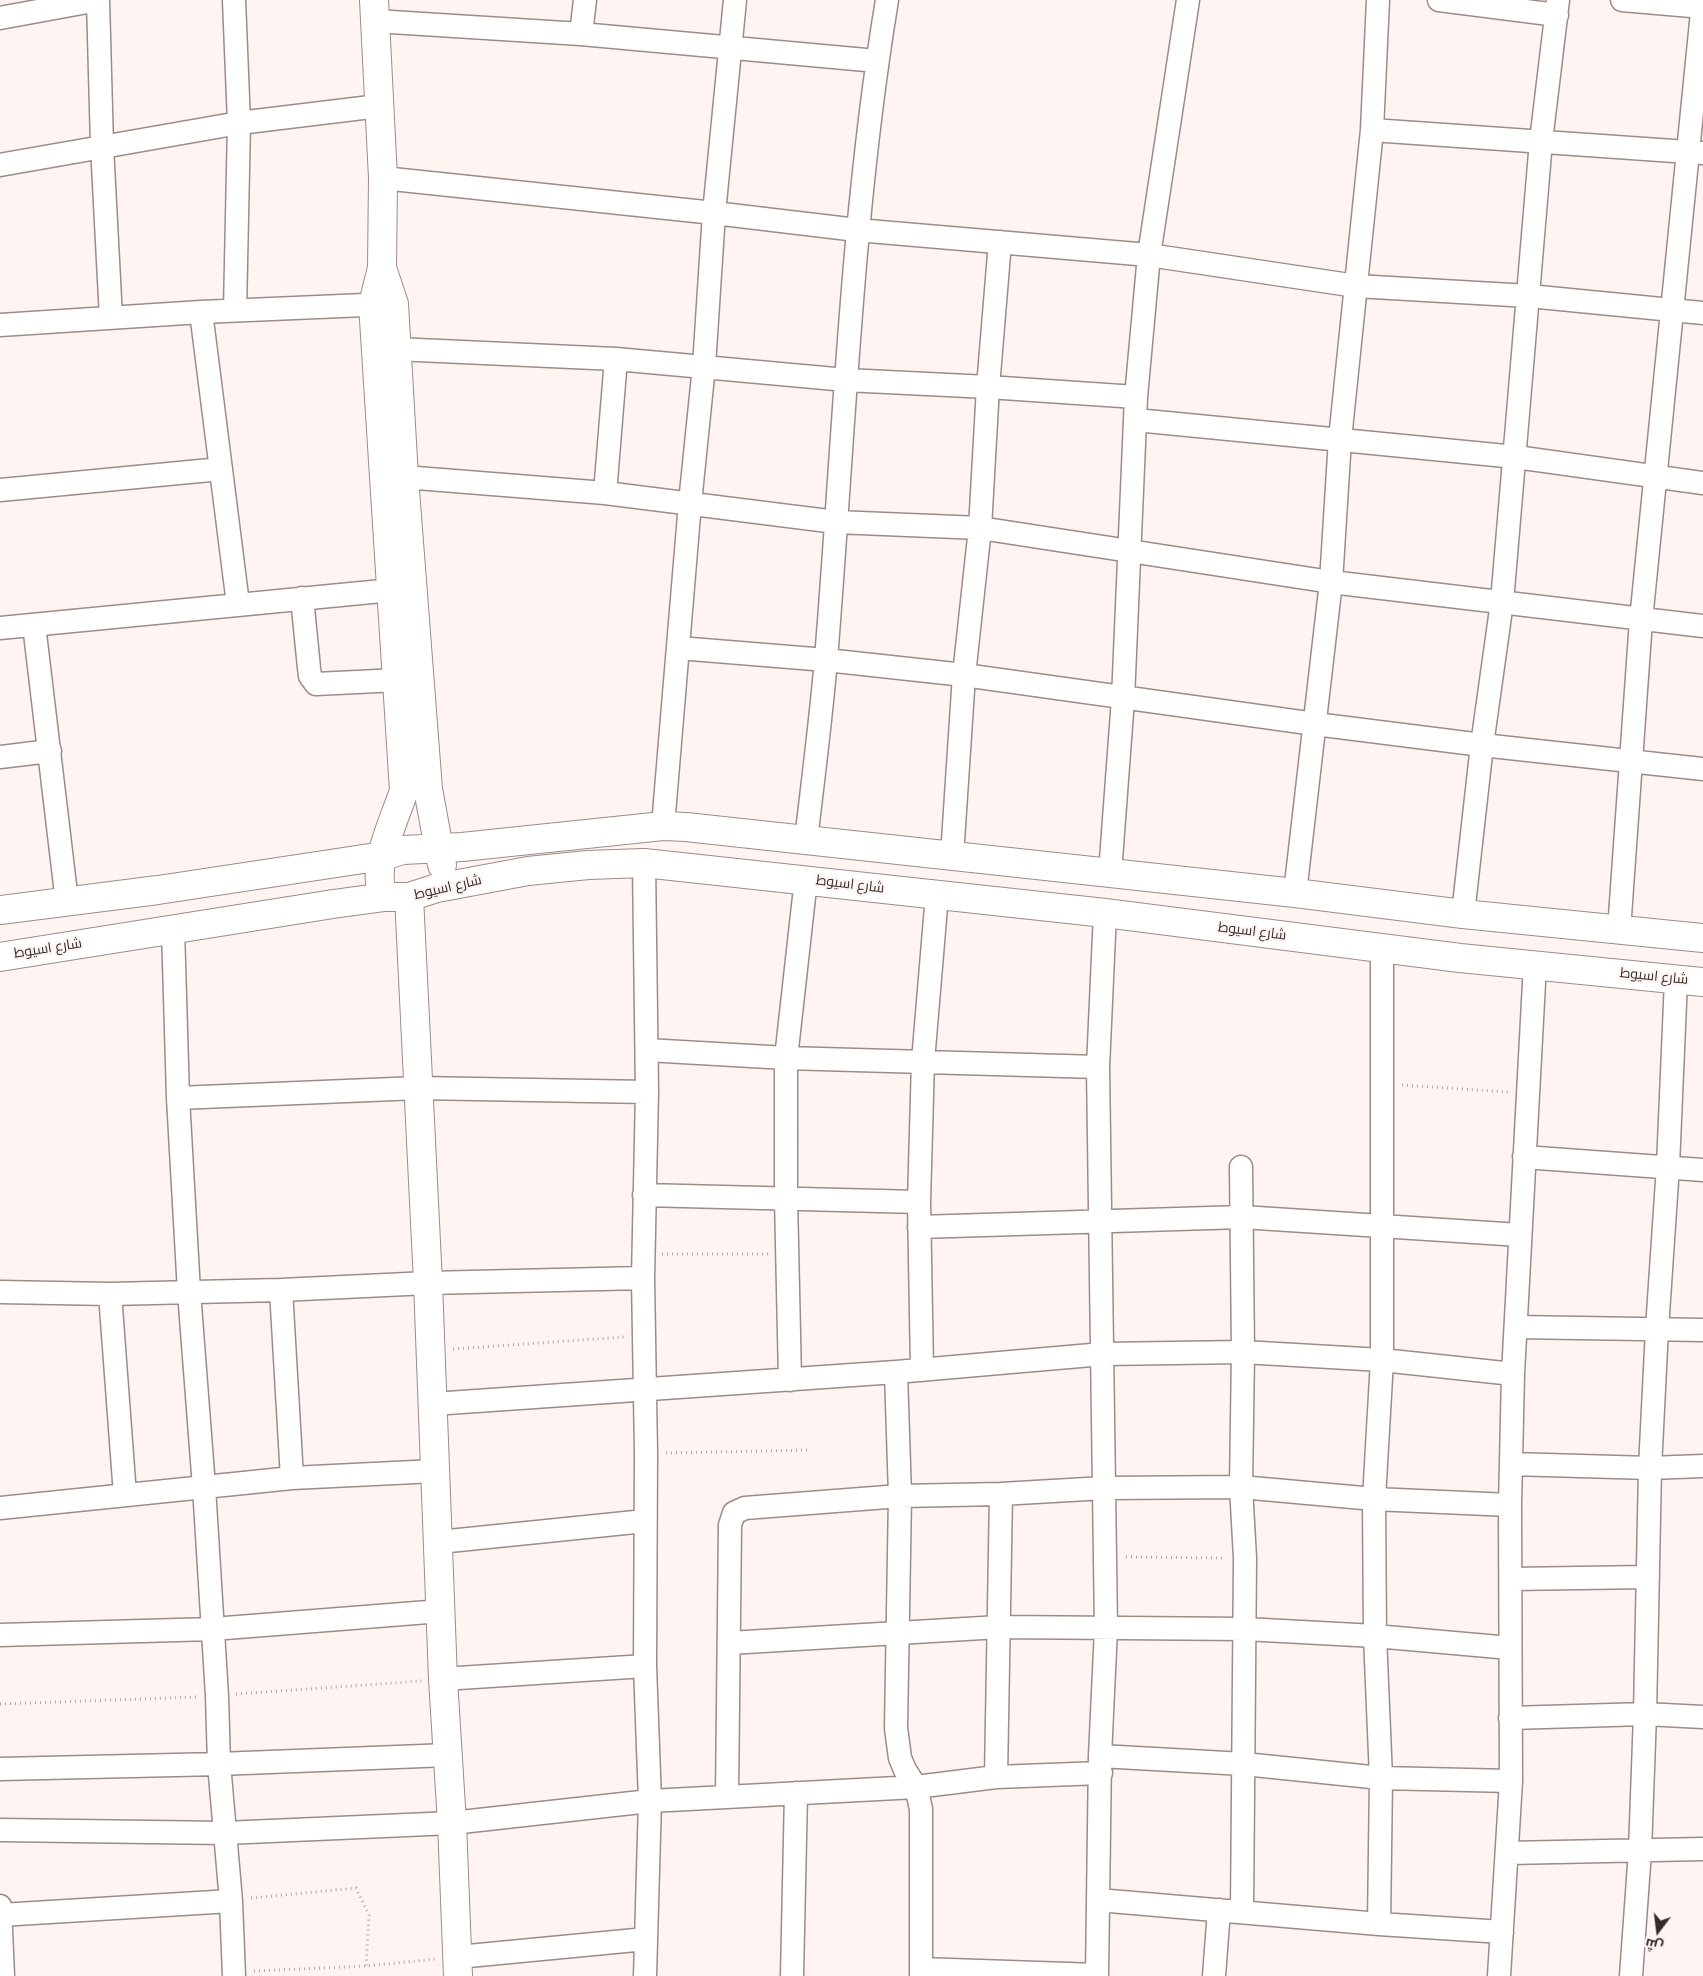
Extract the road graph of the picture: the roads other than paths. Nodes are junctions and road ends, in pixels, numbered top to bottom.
1 (98, 0) edge
2 (234, 0) edge
3 (584, 0) edge
4 (735, 0) edge
5 (887, 0) edge
6 (1188, 0) edge
7 (1378, 0) edge
8 (1439, 0) edge
9 (1622, 0) edge
10 (1484, 2) edge
11 (1703, 6) edge
12 (1558, 7) edge
13 (374, 10) edge
14 (0, 18) edge
15 (582, 34) junction
16 (730, 48) junction
17 (877, 61) junction
18 (379, 106) junction
19 (239, 123) junction
20 (1372, 130) junction
21 (1541, 141) junction
22 (102, 146) junction
23 (1695, 152) edge
24 (0, 165) edge
25 (383, 178) junction
26 (714, 213) junction
27 (857, 230) junction
28 (1000, 242) junction
29 (1149, 255) junction
30 (1356, 286) junction
31 (1529, 296) junction
32 (384, 304) junction
33 (235, 310) junction
34 (1673, 310) junction
35 (201, 312) junction
36 (1703, 313) edge
37 (111, 318) junction
38 (0, 325) edge
39 (396, 349) junction
40 (616, 360) junction
41 (704, 366) junction
42 (846, 380) junction
43 (988, 386) junction
44 (1136, 396) junction
45 (1136, 420) junction
46 (1340, 439) junction
47 (1516, 457) junction
48 (221, 469) junction
49 (1656, 476) junction
50 (404, 477) junction
51 (1703, 482) edge
52 (0, 490) edge
53 (605, 493) junction
54 (690, 503) junction
55 (836, 522) junction
56 (980, 528) junction
57 (1130, 552) junction
58 (1331, 582) junction
59 (392, 590) junction
60 (302, 598) junction
61 (1502, 602) junction
62 (238, 604) junction
63 (1641, 620) junction
64 (34, 625) junction
65 (1703, 626) edge
66 (0, 628) edge
67 (679, 648) junction
68 (826, 660) junction
69 (964, 675) junction
70 (398, 680) junction
71 (1123, 698) junction
72 (1314, 724) junction
73 (1482, 745) junction
74 (50, 751) junction
75 (0, 757) edge
76 (1631, 761) junction
77 (1703, 769) edge
78 (416, 790) junction
79 (663, 826) junction
80 (806, 840) junction
81 (439, 847) junction
82 (383, 856) junction
83 (952, 856) junction
84 (644, 863) junction
85 (1110, 873) junction
86 (806, 879) junction
87 (1213, 884) junction
88 (437, 888) junction
89 (1295, 893) junction
90 (937, 895) junction
91 (397, 897) junction
92 (67, 902) junction
93 (0, 910) edge
94 (1105, 913) junction
95 (1463, 914) junction
96 (1212, 927) junction
97 (173, 930) junction
98 (1619, 930) junction
99 (1703, 938) edge
100 (1382, 948) junction
101 (0, 957) edge
102 (1535, 964) junction
103 (1676, 980) junction
104 (1703, 982) edge
105 (647, 1050) junction
106 (786, 1058) junction
107 (923, 1061) junction
108 (1098, 1067) junction
109 (418, 1088) junction
110 (647, 1092) junction
111 (178, 1098) junction
112 (1524, 1157) junction
113 (1668, 1166) junction
114 (1241, 1167) dead end
115 (1703, 1170) edge
116 (644, 1195) junction
117 (786, 1198) junction
118 (919, 1202) junction
119 (1242, 1217) junction
120 (1100, 1220) junction
121 (1382, 1225) junction
122 (919, 1227) junction
123 (1520, 1235) junction
124 (643, 1278) junction
125 (428, 1283) junction
126 (281, 1290) junction
127 (0, 1292) edge
128 (189, 1292) junction
129 (110, 1294) junction
130 (1516, 1328) junction
131 (1657, 1329) junction
132 (1703, 1330) edge
133 (1243, 1352) junction
134 (1103, 1354) junction
135 (1382, 1360) junction
136 (922, 1370) junction
137 (896, 1372) junction
138 (1513, 1374) junction
139 (790, 1380) junction
140 (644, 1389) junction
141 (433, 1404) junction
142 (1511, 1464) junction
143 (1703, 1466) edge
144 (1650, 1468) junction
145 (435, 1471) junction
146 (292, 1478) junction
147 (204, 1487) junction
148 (1241, 1487) junction
149 (1104, 1488) junction
150 (1001, 1494) junction
151 (125, 1495) junction
152 (900, 1496) junction
153 (1374, 1499) junction
154 (1510, 1505) junction
155 (0, 1508) edge
156 (645, 1521) junction
157 (438, 1542) junction
158 (1648, 1577) junction
159 (1511, 1579) junction
160 (441, 1611) junction
161 (999, 1627) junction
162 (213, 1629) junction
163 (1106, 1629) junction
164 (1245, 1629) junction
165 (898, 1633) junction
166 (0, 1635) edge
167 (1375, 1636) junction
168 (729, 1643) junction
169 (1510, 1648) junction
170 (645, 1666) junction
171 (442, 1679) junction
172 (1646, 1714) junction
173 (1703, 1717) edge
174 (1510, 1718) junction
175 (448, 1755) junction
176 (219, 1764) junction
177 (1100, 1764) junction
178 (1244, 1764) junction
179 (0, 1769) edge
180 (996, 1777) junction
181 (1381, 1778) junction
182 (1511, 1781) junction
183 (916, 1786) junction
184 (796, 1793) junction
185 (727, 1796) junction
186 (650, 1800) junction
187 (452, 1823) junction
188 (0, 1830) edge
189 (224, 1833) junction
190 (1703, 1849) edge
191 (1640, 1851) junction
192 (1508, 1853) junction
193 (231, 1900) junction
194 (1098, 1900) junction
195 (0, 1906) edge
196 (1219, 1910) junction
197 (1242, 1912) junction
198 (0, 1915) edge
199 (1379, 1924) junction
200 (1502, 1932) junction
201 (646, 1939) junction
202 (458, 1966) edge
203 (921, 1972) edge
204 (234, 1974) edge
205 (3, 1976) edge
206 (645, 1976) edge
207 (792, 1976) edge
208 (1097, 1976) edge
209 (1214, 1976) edge
210 (1499, 1976) edge
211 (1630, 1976) edge

1 - 14 street
1 - 22 street
2 - 19 street
3 - 15 street
4 - 16 street
5 - 17 street
6 - 29 street
7 - 20 street
8 - 10 street
9 - 11 street
10 - 12 street
11 - 23 street
12 - 21 street
13 - 15 street
13 - 18 street
15 - 16 street
16 - 17 street
16 - 26 street
17 - 27 street
18 - 19 street
18 - 25 street
19 - 22 street
19 - 33 street
20 - 21 street
20 - 30 street
21 - 23 street
21 - 31 street
22 - 24 street
22 - 37 street
23 - 34 street
25 - 26 street
25 - 32 street
26 - 27 street
26 - 41 street
27 - 28 street
27 - 42 street
28 - 29 street
28 - 43 street
29 - 30 street
29 - 44 street
30 - 31 street
30 - 46 street
31 - 34 street
31 - 47 street
32 - 33 street
32 - 39 street
32 - 59 street
33 - 35 street
34 - 36 street
34 - 49 street
35 - 37 street
35 - 48 street
37 - 38 street
39 - 40 street
39 - 50 street
40 - 41 street
40 - 53 street
41 - 42 street
41 - 54 street
42 - 43 street
42 - 55 street
43 - 44 street
43 - 56 street
44 - 45 street
45 - 46 street
45 - 57 street
46 - 47 street
46 - 58 street
47 - 49 street
47 - 61 street
48 - 52 street
48 - 62 street
49 - 51 street
49 - 63 street
50 - 53 street
50 - 78 street
53 - 54 street
54 - 55 street
54 - 67 street
55 - 56 street
55 - 68 street
56 - 57 street
56 - 69 street
57 - 58 street
57 - 71 street
58 - 61 street
58 - 72 street
59 - 60 street
59 - 70 street
60 - 62 street
60 - 70 street
61 - 63 street
61 - 73 street
62 - 64 street
63 - 65 street
63 - 76 street
64 - 66 street
64 - 74 street
67 - 68 street
67 - 79 street
68 - 69 street
68 - 80 street
69 - 71 street
69 - 83 street
70 - 78 street
71 - 72 street
71 - 85 street
72 - 73 street
72 - 89 street
73 - 76 street
73 - 95 street
74 - 75 street
74 - 92 street
76 - 77 street
76 - 98 street
78 - 81 street
78 - 82 street
79 - 80 street
79 - 81 street
80 - 83 street
81 - 82 street
81 - 88 street
82 - 91 street
82 - 92 street
83 - 85 street
84 - 86 street, شارع اسيوط
84 - 88 street, شارع اسيوط
84 - 105 street
85 - 87 street
86 - 90 street, شارع اسيوط
86 - 106 street
87 - 89 street
87 - 96 street
88 - 91 street, شارع اسيوط
89 - 95 street
90 - 94 street, شارع اسيوط
90 - 107 street
91 - 97 street, شارع اسيوط
91 - 109 street
92 - 93 street
94 - 96 street, شارع اسيوط
94 - 108 street
95 - 98 street
96 - 100 street, شارع اسيوط
97 - 101 street, شارع اسيوط
97 - 111 street
98 - 99 street
100 - 102 street, شارع اسيوط
100 - 121 street
102 - 103 street, شارع اسيوط
102 - 112 street
103 - 104 street, شارع اسيوط
103 - 113 street
105 - 106 street
105 - 110 street
106 - 107 street
106 - 117 street
107 - 108 street
107 - 118 street
108 - 120 street
109 - 110 street
109 - 111 street
109 - 125 street
110 - 116 street
111 - 128 street
112 - 113 street
112 - 123 street
113 - 115 street
113 - 131 street
114 - 119 street
116 - 117 street
116 - 124 street
117 - 118 street
117 - 139 street
118 - 122 street
119 - 120 street
119 - 121 street
119 - 133 street
120 - 122 street
120 - 134 street
121 - 123 street
121 - 135 street
122 - 136 street
123 - 130 street
124 - 125 street
124 - 140 street
125 - 126 street
125 - 141 street
126 - 128 street
126 - 146 street
127 - 129 street
128 - 129 street
128 - 147 street
129 - 151 street
130 - 131 street
130 - 138 street
131 - 132 street
131 - 144 street
133 - 134 street
133 - 135 street
133 - 148 street
134 - 136 street
134 - 149 street
135 - 138 street
135 - 153 street
136 - 137 street
137 - 139 street
137 - 152 street
138 - 142 street
139 - 140 street
140 - 141 street
140 - 156 street
141 - 145 street
142 - 144 street
142 - 154 street
143 - 144 street
144 - 158 street
145 - 146 street
145 - 157 street
146 - 147 street
147 - 151 street
147 - 162 street
148 - 149 street
148 - 153 street
148 - 164 street
149 - 150 street
149 - 163 street
150 - 152 street
150 - 161 street
151 - 155 street
152 - 165 street
152 - 168 street
153 - 154 street
153 - 167 street
154 - 159 street
156 - 157 street
156 - 170 street
157 - 160 street
158 - 159 street
158 - 172 street
159 - 169 street
160 - 162 street
160 - 171 street
161 - 163 street
161 - 165 street
161 - 180 street
162 - 166 street
162 - 176 street
163 - 164 street
163 - 177 street
164 - 167 street
164 - 178 street
165 - 168 street
165 - 183 street
167 - 169 street
167 - 181 street
168 - 185 street
169 - 174 street
170 - 171 street
170 - 186 street
171 - 175 street
172 - 173 street
172 - 174 street
172 - 191 street
174 - 182 street
175 - 176 street
175 - 187 street
176 - 179 street
176 - 189 street
177 - 178 street
177 - 180 street
177 - 194 street
178 - 181 street
178 - 197 street
180 - 183 street
181 - 182 street
181 - 199 street
182 - 192 street
183 - 184 street
183 - 203 street
184 - 185 street
184 - 207 street
185 - 186 street
186 - 187 street
186 - 201 street
187 - 189 street
187 - 202 street
188 - 189 street
189 - 193 street
190 - 191 street
191 - 192 street
191 - 211 street
192 - 200 street
193 - 198 street
193 - 204 street
194 - 196 street
194 - 208 street
195 - 198 street
196 - 197 street
196 - 209 street
197 - 199 street
198 - 205 street
199 - 200 street
200 - 210 street
201 - 202 street
201 - 206 street
203 - 208 street

